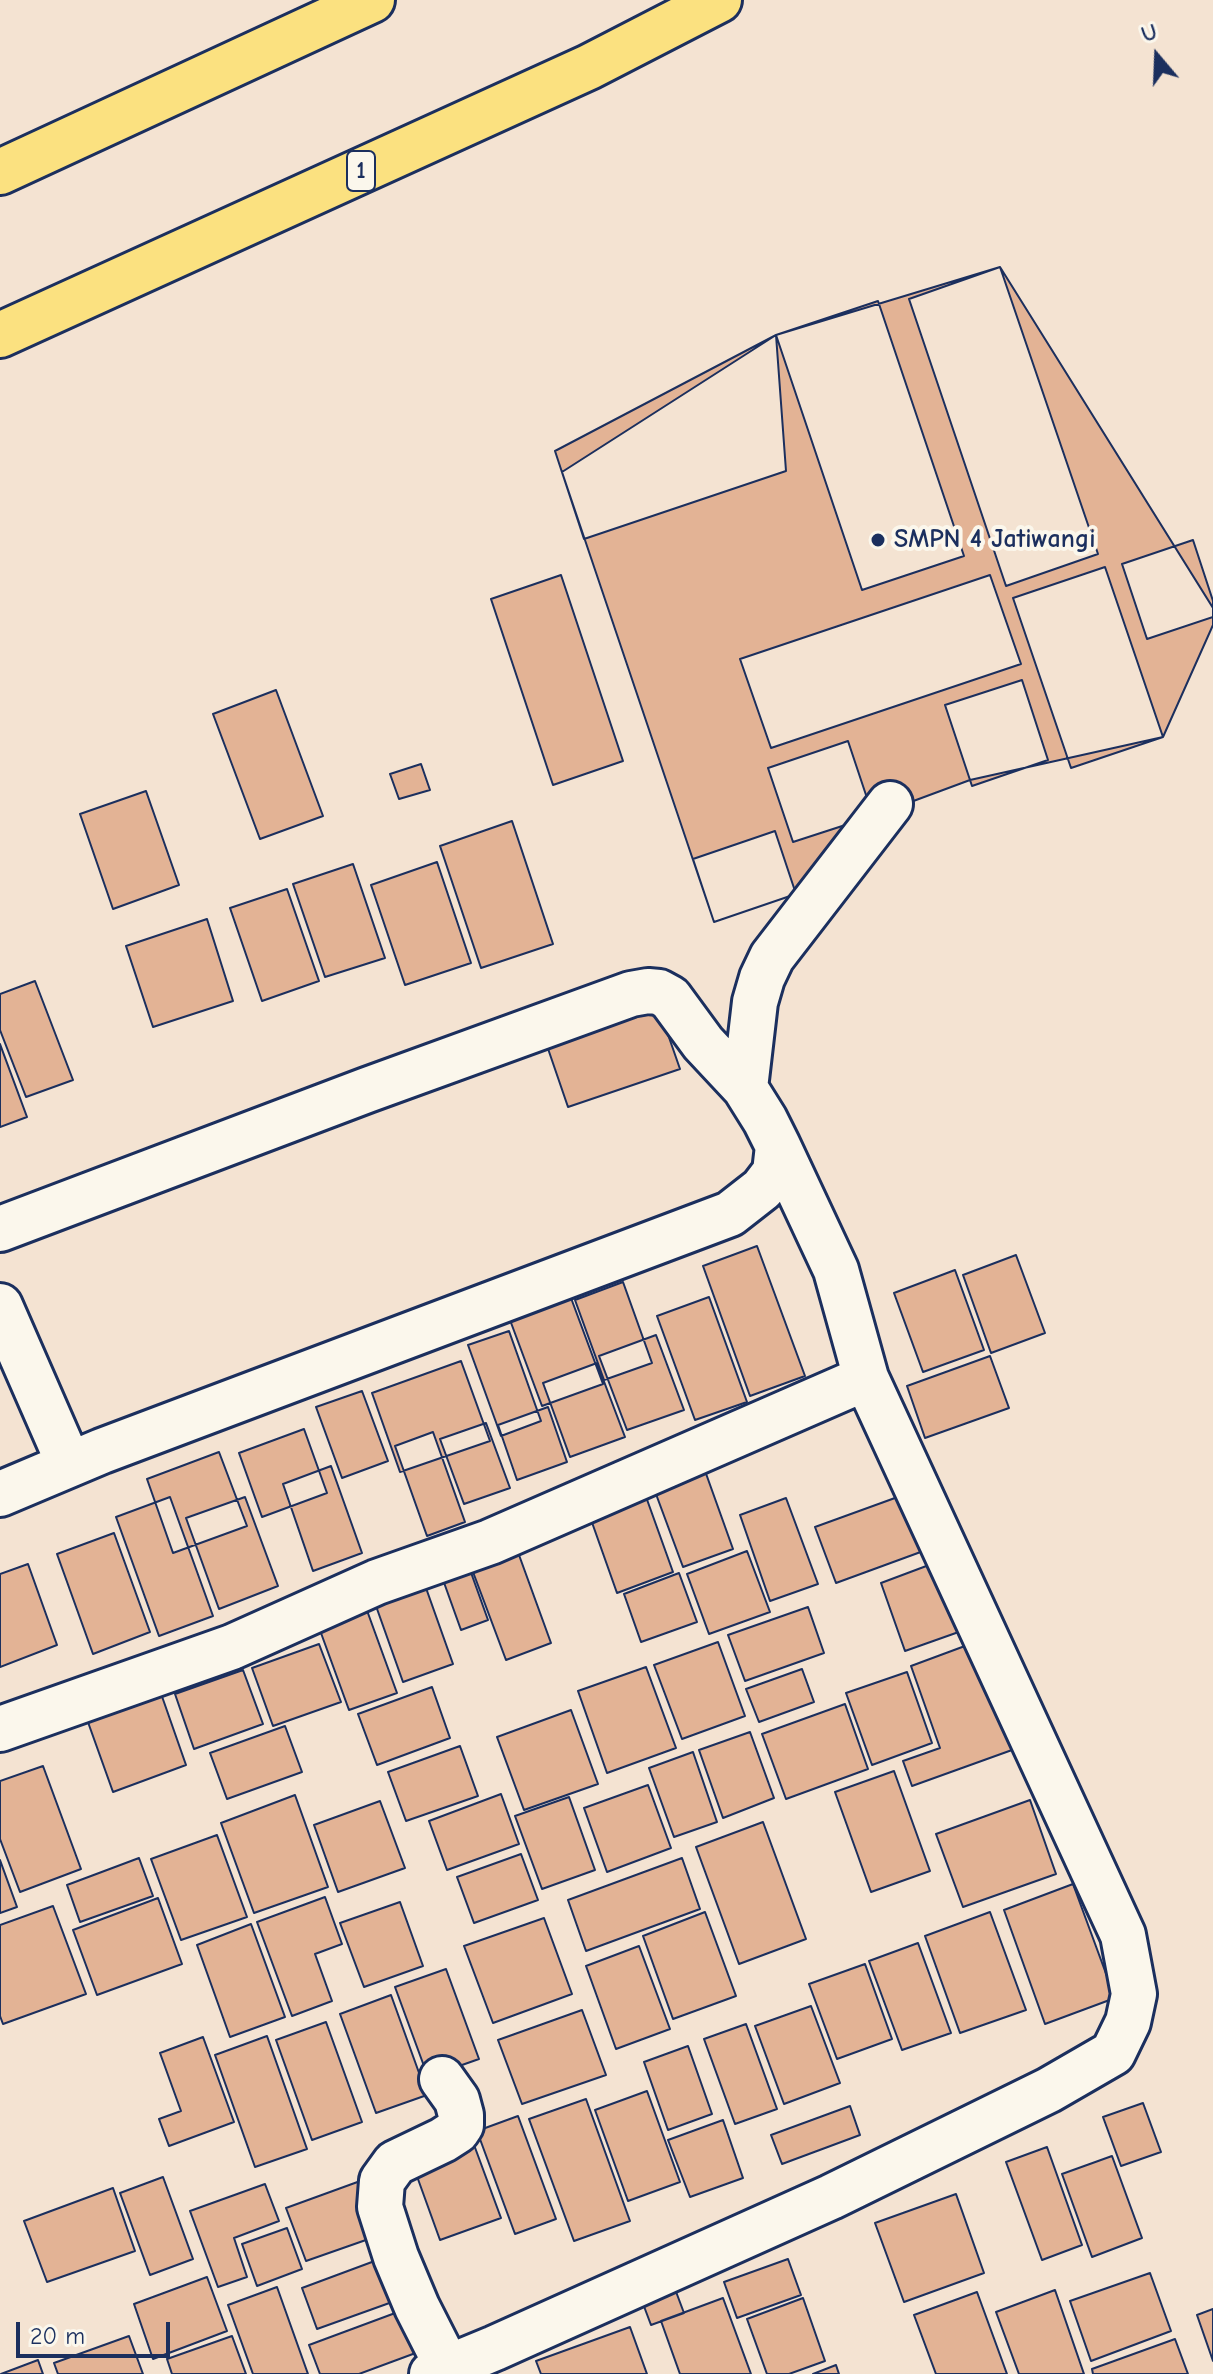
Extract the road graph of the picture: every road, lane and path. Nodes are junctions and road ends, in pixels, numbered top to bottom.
1 (372, 0) edge
2 (719, 0) edge
3 (0, 172) edge
4 (0, 335) edge
5 (890, 804) dead end
6 (745, 1088) junction
7 (778, 1146) junction
8 (0, 1229) edge
9 (0, 1306) edge
10 (866, 1378) junction
11 (69, 1464) junction
12 (0, 1494) edge
13 (0, 1729) edge
14 (442, 2079) dead end
15 (443, 2372) edge

1 - 3 highway
2 - 4 highway, 1
5 - 6 street
6 - 7 street
6 - 8 street
7 - 10 street
7 - 11 street
9 - 11 street
10 - 13 street
10 - 15 street
11 - 12 street
14 - 15 street

